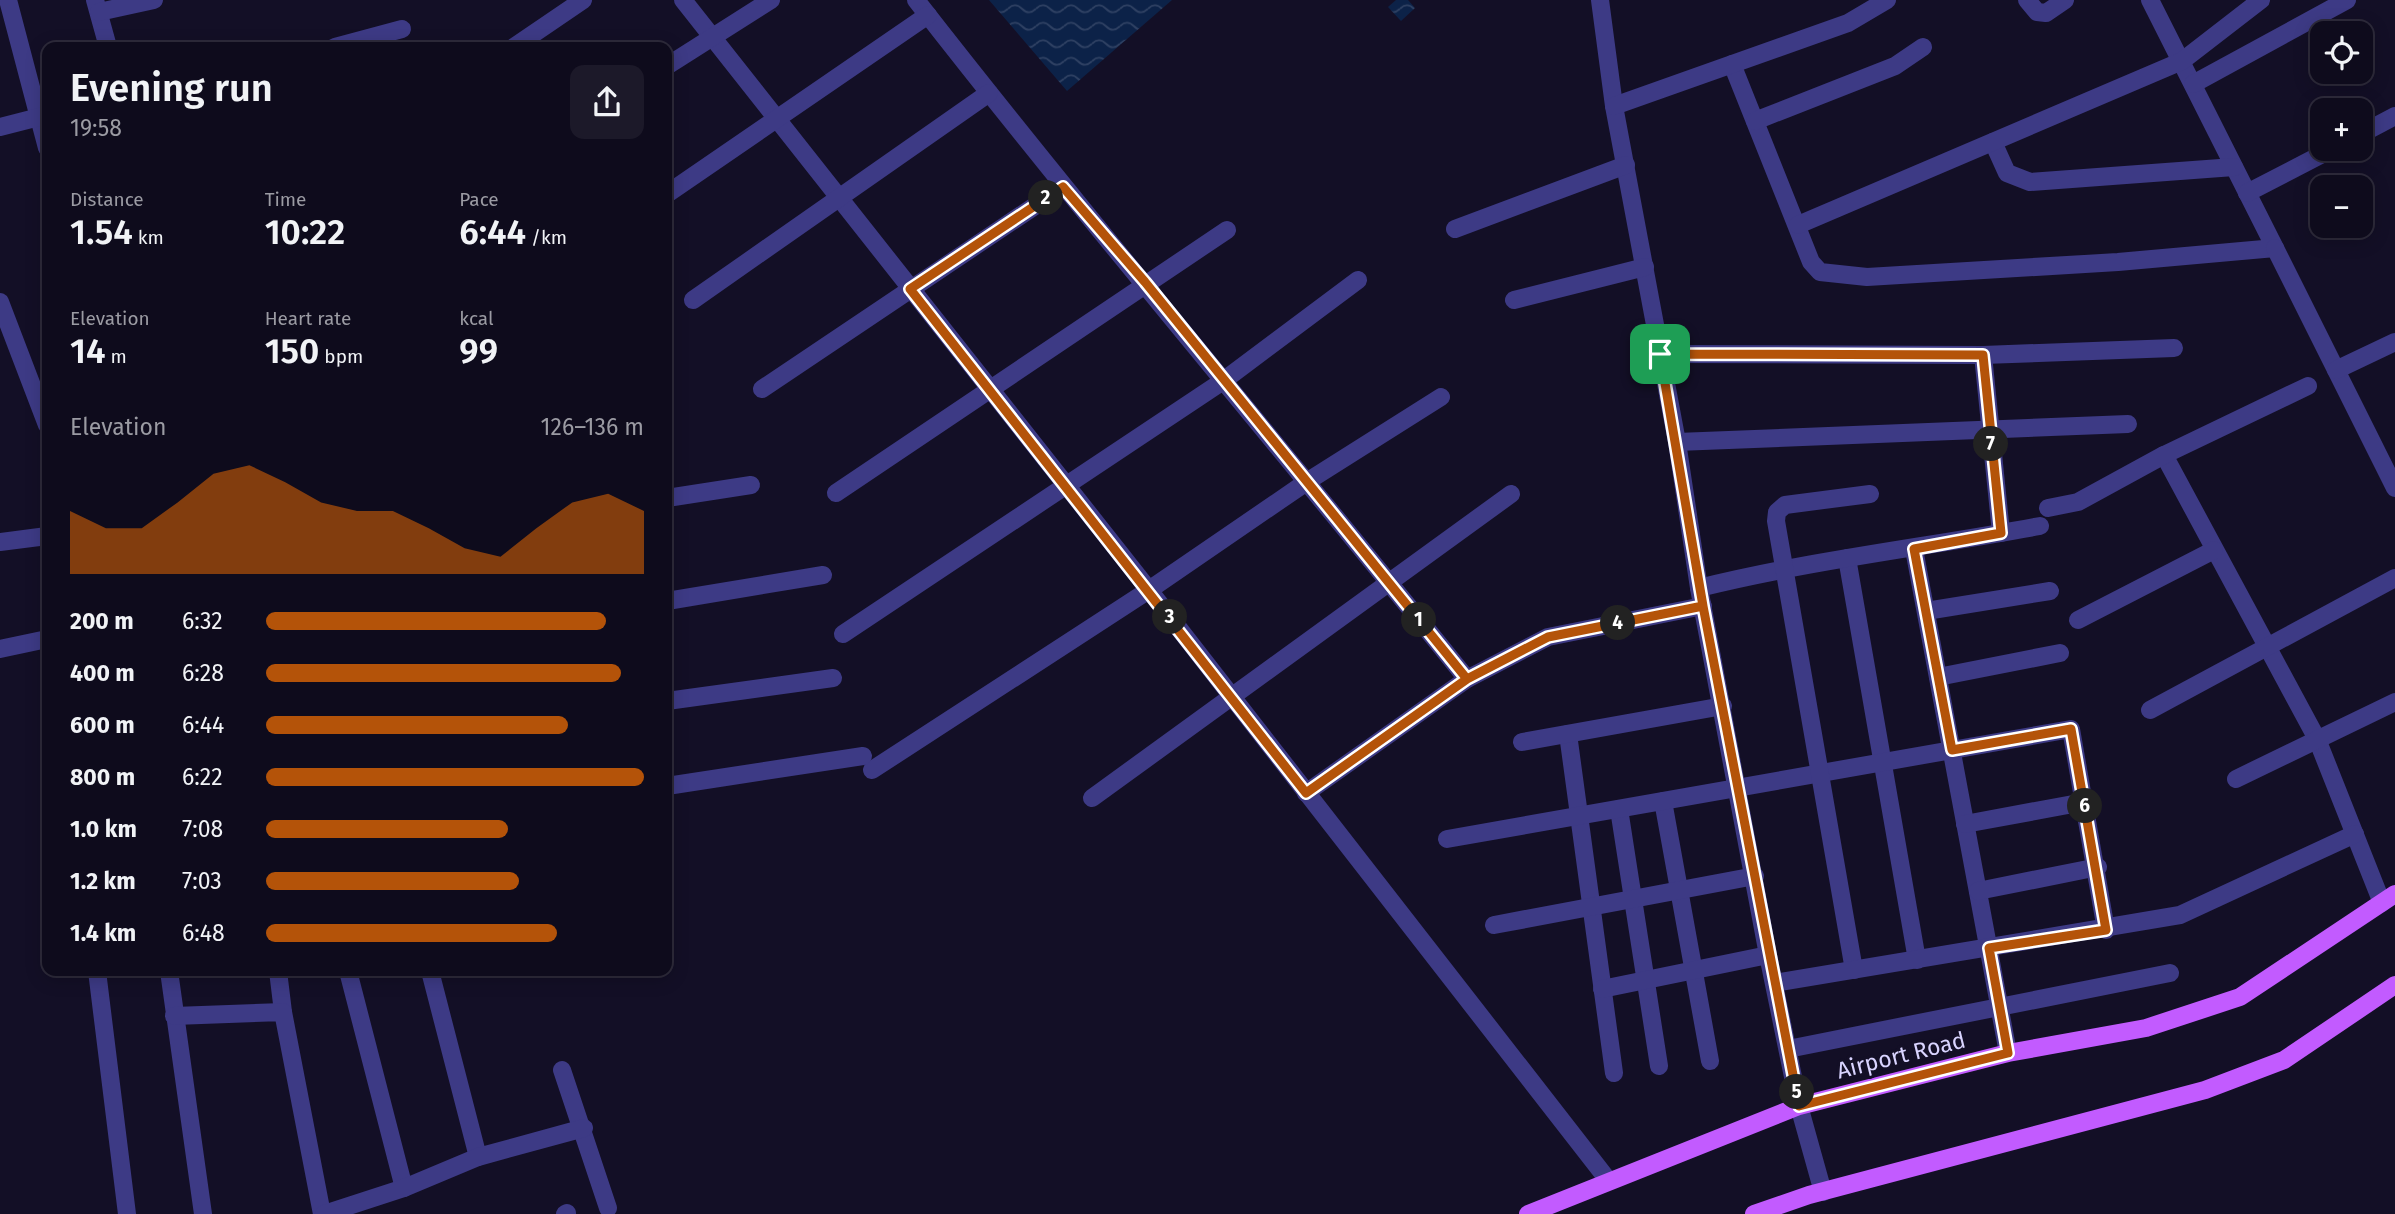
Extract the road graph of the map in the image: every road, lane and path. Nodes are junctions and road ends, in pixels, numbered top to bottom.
1 (8, 0) edge
2 (155, 0) edge
3 (583, 0) edge
4 (683, 0) edge
5 (771, 0) edge
6 (916, 0) edge
7 (1600, 0) edge
8 (1887, 0) edge
9 (2026, 0) edge
10 (2066, 0) edge
11 (2151, 0) edge
12 (2261, 0) edge
13 (2347, 0) edge
14 (97, 6) edge
15 (928, 15) junction
16 (402, 29) dead end
17 (711, 39) junction
18 (107, 42) edge
19 (354, 42) edge
20 (521, 42) edge
21 (1923, 47) dead end
22 (2182, 61) junction
23 (672, 63) edge
24 (1732, 64) junction
25 (2193, 84) junction
26 (989, 93) junction
27 (1614, 106) junction
28 (42, 110) edge
29 (42, 116) edge
30 (2395, 116) edge
31 (775, 119) junction
32 (1755, 121) junction
33 (0, 127) edge
34 (2373, 128) edge
35 (1993, 142) junction
36 (2310, 160) edge
37 (1626, 165) junction
38 (2234, 167) junction
39 (1063, 187) junction
40 (672, 191) edge
41 (2247, 193) junction
42 (839, 198) junction
43 (1798, 225) junction
44 (1455, 229) dead end
45 (1227, 230) dead end
46 (2275, 248) junction
47 (1645, 267) junction
48 (1358, 280) dead end
49 (1145, 282) junction
50 (910, 289) junction
51 (693, 300) dead end
52 (1514, 300) dead end
53 (0, 302) edge
54 (2395, 342) edge
55 (2174, 348) dead end
56 (1660, 354) junction
57 (1983, 355) junction
58 (2336, 370) junction
59 (1223, 381) junction
60 (2308, 386) dead end
61 (762, 389) dead end
62 (989, 390) junction
63 (1441, 397) dead end
64 (42, 412) edge
65 (2128, 424) dead end
66 (1989, 429) junction
67 (1677, 443) junction
68 (2164, 455) junction
69 (1308, 481) junction
70 (751, 485) dead end
71 (1065, 486) junction
72 (2395, 488) edge
73 (836, 493) dead end
74 (1511, 494) dead end
75 (1870, 494) dead end
76 (672, 497) edge
77 (2048, 508) dead end
78 (2040, 526) dead end
79 (2001, 533) junction
80 (42, 537) edge
81 (0, 542) edge
82 (1914, 549) junction
83 (2214, 550) junction
84 (1847, 558) junction
85 (1782, 567) junction
86 (823, 575) dead end
87 (2395, 578) edge
88 (1388, 581) junction
89 (1699, 588) junction
90 (1149, 590) junction
91 (2050, 592) dead end
92 (672, 600) edge
93 (1703, 606) junction
94 (1926, 611) junction
95 (2078, 620) dead end
96 (843, 634) dead end
97 (42, 640) edge
98 (2266, 648) junction
99 (0, 649) edge
100 (2060, 653) dead end
101 (1938, 677) junction
102 (833, 678) dead end
103 (1467, 679) junction
104 (1230, 698) junction
105 (672, 700) edge
106 (2395, 702) edge
107 (1723, 706) junction
108 (2150, 710) dead end
109 (1568, 734) junction
110 (2318, 739) junction
111 (1522, 742) dead end
112 (1952, 750) junction
113 (1882, 762) junction
114 (1818, 773) junction
115 (2236, 779) dead end
116 (672, 785) edge
117 (1738, 788) junction
118 (1306, 793) junction
119 (1091, 799) dead end
120 (1663, 801) junction
121 (2084, 802) junction
122 (1619, 809) junction
123 (1579, 816) junction
124 (1965, 824) junction
125 (2355, 834) junction
126 (1447, 839) dead end
127 (2098, 867) junction
128 (1755, 876) junction
129 (1679, 891) junction
130 (1978, 891) junction
131 (1633, 899) junction
132 (2388, 899) edge
133 (1591, 907) junction
134 (1494, 925) dead end
135 (2106, 930) junction
136 (1989, 948) junction
137 (1768, 955) junction
138 (1917, 960) junction
139 (1694, 970) junction
140 (1854, 970) junction
141 (2170, 973) dead end
142 (98, 976) edge
143 (170, 976) edge
144 (279, 976) edge
145 (349, 976) edge
146 (431, 976) edge
147 (1646, 981) junction
148 (1775, 982) junction
149 (2395, 985) edge
150 (1602, 989) junction
151 (2000, 1007) junction
152 (283, 1012) junction
153 (174, 1016) junction
154 (1788, 1049) junction
155 (2008, 1053) junction
156 (1710, 1061) dead end
157 (1659, 1066) dead end
158 (562, 1069) dead end
159 (1614, 1073) dead end
160 (1799, 1106) junction
161 (584, 1128) junction
162 (478, 1157) junction
163 (1608, 1180) junction
164 (404, 1188) junction
165 (1823, 1192) junction
166 (608, 1208) dead end
167 (127, 1214) edge
168 (203, 1214) edge
169 (323, 1214) edge
170 (1528, 1214) edge
171 (1754, 1214) edge

1 - 28 street
2 - 14 street
3 - 20 street
4 - 17 street
5 - 17 street
6 - 15 street
7 - 27 street
8 - 24 street
9 - 10 street
11 - 22 street
12 - 22 street
13 - 25 street
14 - 18 street
15 - 26 street
15 - 31 street
16 - 19 street
17 - 23 street
17 - 31 street
21 - 32 street
22 - 25 street
22 - 35 street
24 - 27 street
24 - 32 street
25 - 38 street
26 - 39 street
26 - 42 street
27 - 37 street
29 - 33 street
30 - 34 street
31 - 40 street
31 - 42 street
32 - 43 street
35 - 38 street
35 - 43 street
36 - 41 street
37 - 44 street
37 - 47 street
38 - 41 street
39 - 49 street
39 - 50 street
41 - 46 street
42 - 50 street
42 - 51 street
43 - 46 street
45 - 49 street
46 - 58 street
47 - 52 street
47 - 56 street
48 - 59 street
49 - 59 street
49 - 62 street
50 - 61 street
50 - 62 street
53 - 64 street
54 - 58 street
55 - 57 street
56 - 57 street
56 - 67 street
57 - 66 street
58 - 72 street
59 - 69 street
59 - 71 street
60 - 68 street
62 - 71 street
62 - 73 street
63 - 69 street
65 - 66 street
66 - 67 street
66 - 79 street
67 - 89 street
68 - 77 street
68 - 83 street
69 - 88 street
69 - 90 street
70 - 76 street
71 - 90 street
71 - 96 street
74 - 88 street
75 - 85 street
78 - 79 street
79 - 82 street
80 - 81 street
82 - 84 street
82 - 94 street
83 - 95 street
83 - 98 street
84 - 85 street
84 - 113 street
85 - 89 street
85 - 114 street
86 - 92 street
87 - 98 street
88 - 103 street
88 - 104 street
89 - 93 street
90 - 104 street
90 - 116 street
91 - 94 street
93 - 103 street
93 - 107 street
94 - 101 street
97 - 99 street
98 - 108 street
98 - 110 street
100 - 101 street
101 - 112 street
102 - 105 street
103 - 118 street
104 - 118 street
104 - 119 street
106 - 110 street
107 - 109 street
107 - 117 street
109 - 111 street
109 - 123 street
110 - 115 street
110 - 125 street
112 - 113 street
112 - 121 street
112 - 124 street
113 - 114 street
113 - 138 street
114 - 117 street
114 - 140 street
117 - 120 street
117 - 128 street
118 - 163 street
120 - 122 street
120 - 129 street
121 - 124 street
121 - 127 street
122 - 123 street
122 - 131 street
123 - 126 street
123 - 133 street
124 - 130 street
125 - 132 street
125 - 135 street
127 - 130 street
127 - 135 street
128 - 129 street
128 - 137 street
129 - 131 street
129 - 139 street
130 - 136 street
131 - 133 street
131 - 147 street
132 - 155 main road, Airport Road
133 - 134 street
133 - 150 street
135 - 136 street
136 - 138 street
136 - 151 street
137 - 139 street
137 - 148 street
138 - 140 street
139 - 147 street
139 - 156 street
140 - 148 street
141 - 151 street
142 - 167 street
143 - 153 street
144 - 152 street
145 - 164 street
146 - 162 street
147 - 150 street
147 - 157 street
148 - 154 street
149 - 165 main road
150 - 159 street
151 - 154 street
151 - 155 street
152 - 153 street
152 - 169 street
153 - 168 street
154 - 160 street
155 - 160 main road, Airport Road
158 - 161 street
160 - 163 main road, Airport Road
160 - 165 street
161 - 162 street
161 - 166 street
162 - 164 street
163 - 170 main road, Airport Road
164 - 169 street
165 - 171 main road

